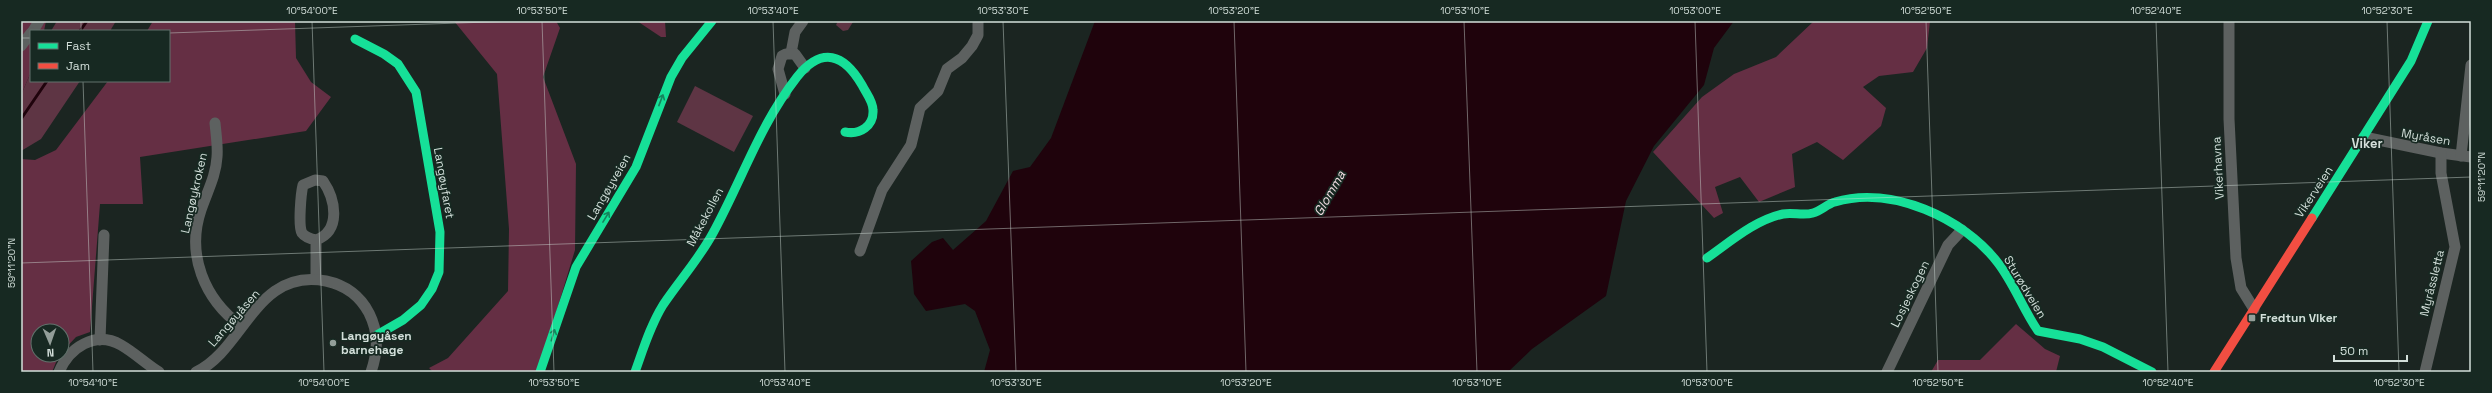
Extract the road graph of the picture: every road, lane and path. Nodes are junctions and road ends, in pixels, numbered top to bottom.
1 (39, 21) edge
2 (803, 21) edge
3 (978, 21) edge
4 (2229, 21) edge
5 (2428, 21) edge
6 (710, 24) edge
7 (33, 30) edge
8 (30, 35) edge
9 (355, 39) dead end
10 (21, 46) edge
11 (791, 53) junction
12 (2471, 65) edge
13 (804, 68) junction
14 (785, 94) junction
15 (215, 123) dead end
16 (845, 132) dead end
17 (2364, 137) junction
18 (2441, 153) junction
19 (2466, 156) edge
20 (1962, 230) junction
21 (104, 235) dead end
22 (316, 240) junction
23 (860, 251) dead end
24 (1707, 258) dead end
25 (316, 279) junction
26 (2254, 309) junction
27 (241, 326) junction
28 (377, 335) junction
29 (100, 340) junction
30 (59, 372) edge
31 (159, 372) edge
32 (196, 372) edge
33 (371, 372) edge
34 (540, 372) edge
35 (635, 372) edge
36 (1887, 372) edge
37 (2152, 372) edge
38 (2214, 372) edge
39 (2425, 372) edge

1 - 7 street
2 - 11 street
3 - 23 street
4 - 26 street, Vikerhavna
5 - 17 street, Vikerveien
34 -> 6 street, Langøyveien
8 - 10 street
9 - 28 street, Langøyfaret
11 - 13 street
11 - 14 street
12 - 19 street, Myråsen
13 - 14 street, Måkekollen
13 - 16 street, Måkekollen
14 - 35 street, Måkekollen
15 - 27 street, Langøykroken
17 - 18 street, Myråsen
17 - 26 street, Vikerveien
18 - 19 street, Myråsen
18 - 39 street, Myråssletta
20 - 24 street, Sturødveien
20 - 36 street, Losjeskogen
20 - 37 street, Sturødveien
21 - 29 street
22 - 22 street
22 - 25 street
25 - 27 street, Langøyåsen
25 - 28 street, Langøyåsen
26 - 38 street, Vikerveien
27 - 32 street, Langøyåsen
28 - 33 street, Langøyåsen
29 - 30 street
29 - 31 street

